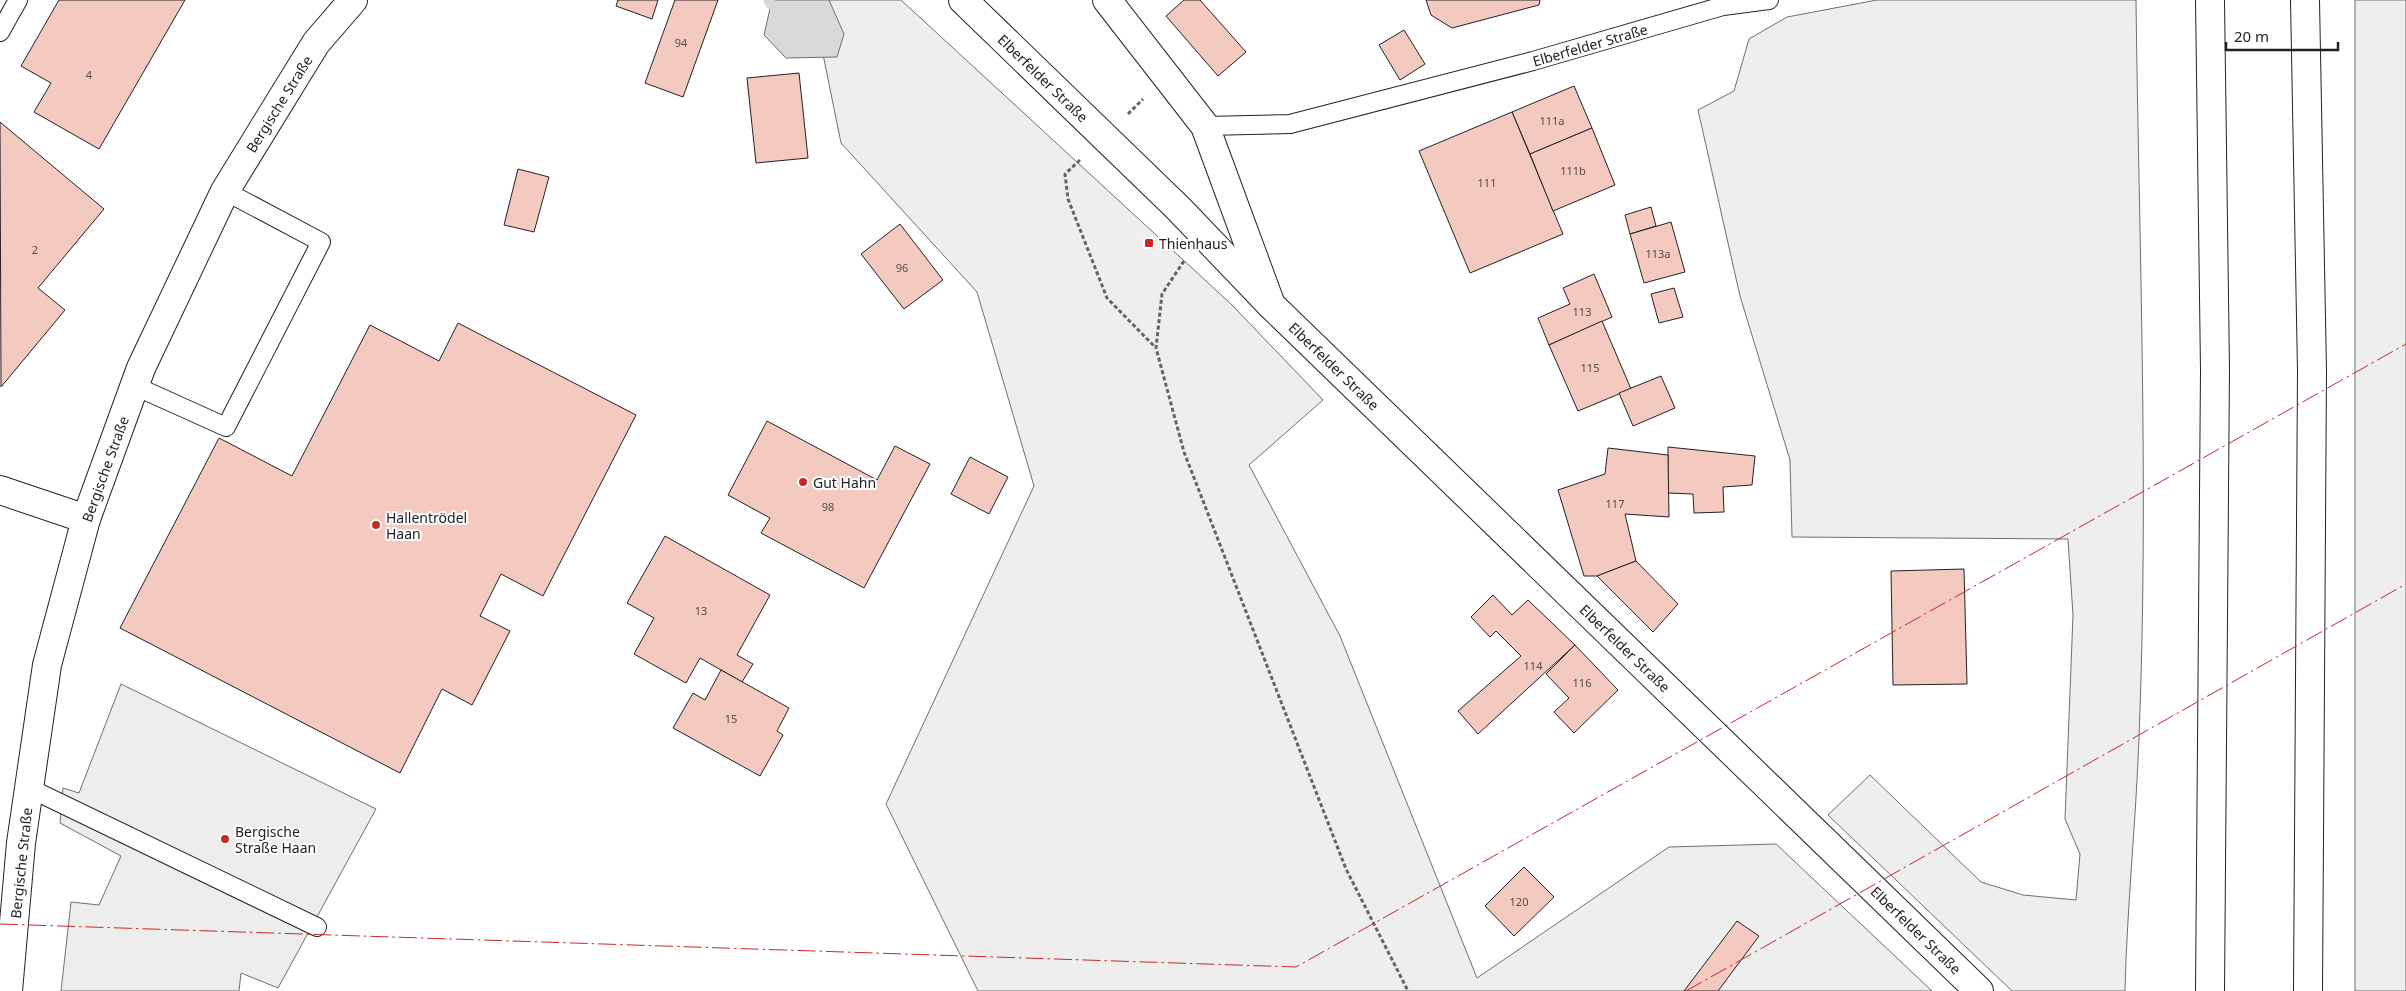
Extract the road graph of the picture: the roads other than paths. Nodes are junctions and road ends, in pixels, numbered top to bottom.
1 (18, 0) edge
2 (353, 0) edge
3 (963, 0) edge
4 (1108, 0) edge
5 (1769, 0) edge
6 (2210, 0) edge
7 (2305, 0) edge
8 (0, 32) edge
9 (1205, 126) junction
10 (225, 191) junction
11 (1271, 305) junction
12 (135, 386) junction
13 (0, 490) edge
14 (86, 519) junction
15 (29, 788) junction
16 (317, 927) dead end
17 (8, 991) edge
18 (1979, 991) edge
19 (2210, 991) edge
20 (2308, 991) edge

1 - 8 lane
2 - 10 main road, Bergische Straße
3 - 11 main road, Elberfelder Straße
4 - 9 main road, Elberfelder Straße
5 - 9 lane, Elberfelder Straße
6 - 19 main road
7 - 20 main road
9 - 11 main road, Elberfelder Straße
10 - 12 main road, Bergische Straße
10 - 12 lane
11 - 18 main road, Elberfelder Straße
12 - 14 main road, Bergische Straße
13 - 14 main road
14 - 15 main road, Bergische Straße
15 - 16 lane
15 - 17 main road, Bergische Straße

